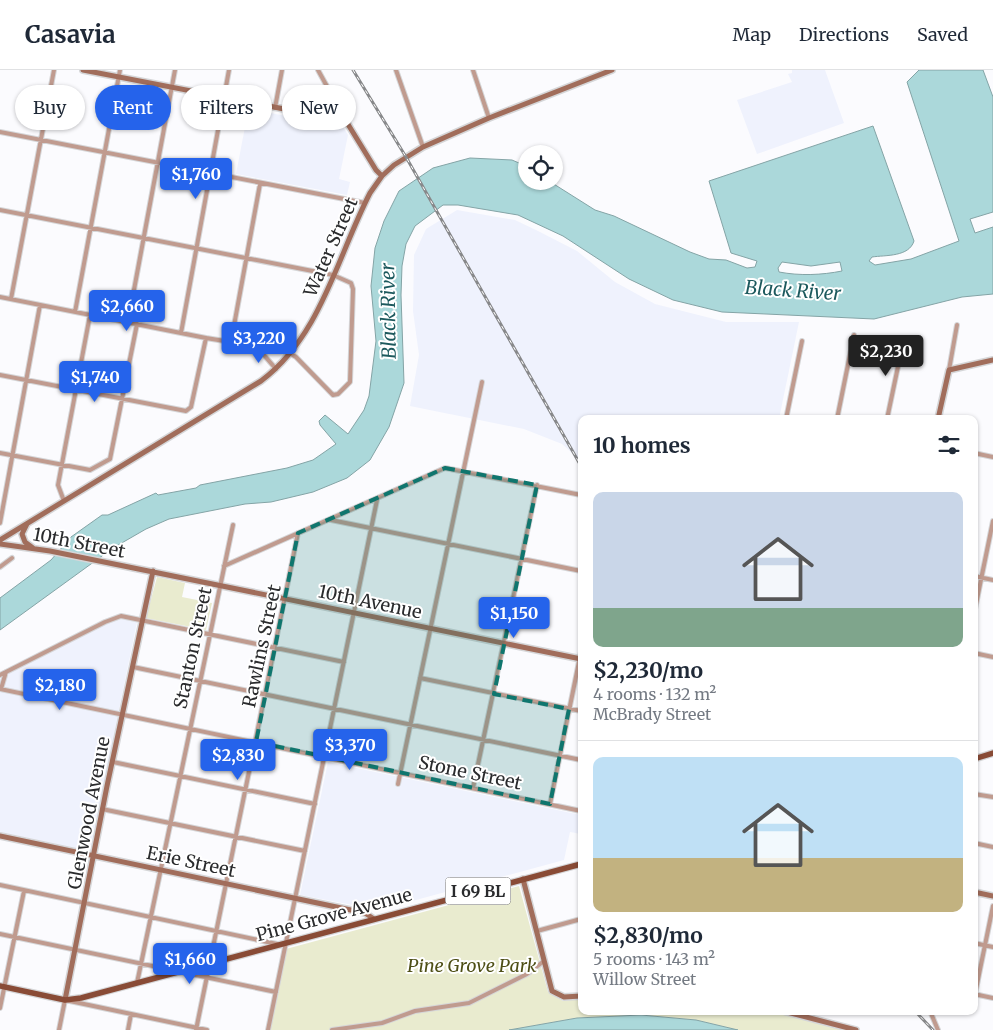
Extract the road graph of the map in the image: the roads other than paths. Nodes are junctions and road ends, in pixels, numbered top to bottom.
1 (54, 70) edge
2 (83, 70) edge
3 (120, 70) edge
4 (175, 70) edge
5 (229, 70) edge
6 (282, 70) edge
7 (318, 70) edge
8 (396, 70) edge
9 (472, 70) edge
10 (612, 70) edge
11 (598, 73) edge
12 (119, 77) junction
13 (226, 85) edge
14 (326, 85) edge
15 (172, 87) junction
16 (181, 89) edge
17 (272, 107) edge
18 (275, 108) junction
19 (282, 109) edge
20 (489, 118) junction
21 (218, 130) edge
22 (352, 130) edge
23 (0, 132) edge
24 (41, 140) junction
25 (423, 147) junction
26 (105, 153) junction
27 (158, 163) junction
28 (210, 174) junction
29 (382, 176) junction
30 (260, 184) junction
31 (365, 204) junction
32 (0, 210) edge
33 (27, 215) junction
34 (91, 228) junction
35 (144, 238) junction
36 (196, 248) junction
37 (247, 258) junction
38 (333, 275) junction
39 (0, 297) edge
40 (11, 299) junction
41 (40, 305) junction
42 (75, 312) junction
43 (90, 315) junction
44 (128, 322) junction
45 (138, 324) junction
46 (957, 325) dead end
47 (181, 333) junction
48 (854, 335) dead end
49 (206, 338) junction
50 (904, 338) dead end
51 (802, 341) dead end
52 (231, 342) junction
53 (257, 347) junction
54 (291, 353) junction
55 (993, 360) edge
56 (276, 369) junction
57 (949, 370) junction
58 (0, 375) edge
59 (27, 380) junction
60 (482, 382) dead end
61 (76, 390) junction
62 (124, 399) junction
63 (787, 415) edge
64 (838, 415) edge
65 (888, 415) edge
66 (939, 415) edge
67 (0, 453) edge
68 (978, 454) edge
69 (13, 455) junction
70 (993, 457) edge
71 (62, 465) junction
72 (463, 470) junction
73 (537, 485) junction
74 (578, 494) edge
75 (64, 500) junction
76 (377, 500) junction
77 (329, 519) junction
78 (993, 521) edge
79 (28, 523) junction
80 (0, 524) edge
81 (233, 525) dead end
82 (372, 528) junction
83 (298, 533) junction
84 (0, 542) edge
85 (448, 544) junction
86 (33, 548) junction
87 (12, 558) dead end
88 (522, 558) junction
89 (224, 566) junction
90 (0, 568) edge
91 (578, 570) edge
92 (153, 572) junction
93 (978, 577) edge
94 (981, 577) junction
95 (993, 580) edge
96 (220, 584) junction
97 (978, 593) edge
98 (286, 598) junction
99 (355, 612) junction
100 (142, 620) junction
101 (431, 628) junction
102 (210, 634) junction
103 (504, 644) junction
104 (276, 648) junction
105 (978, 654) edge
106 (993, 657) edge
107 (578, 659) edge
108 (344, 662) junction
109 (133, 668) junction
110 (578, 668) edge
111 (6, 672) junction
112 (0, 675) edge
113 (420, 678) junction
114 (200, 681) junction
115 (1, 689) edge
116 (494, 694) junction
117 (266, 695) junction
118 (569, 709) junction
119 (334, 710) junction
120 (578, 710) edge
121 (123, 715) junction
122 (410, 725) junction
123 (190, 729) junction
124 (484, 741) junction
125 (256, 742) junction
126 (993, 754) edge
127 (560, 756) junction
128 (325, 757) junction
129 (978, 758) edge
130 (578, 759) edge
131 (112, 762) junction
132 (400, 772) junction
133 (180, 776) junction
134 (398, 784) dead end
135 (473, 788) junction
136 (246, 789) junction
137 (978, 795) edge
138 (993, 797) edge
139 (315, 804) junction
140 (550, 804) junction
141 (102, 809) junction
142 (578, 809) edge
143 (170, 823) junction
144 (0, 836) edge
145 (236, 836) junction
146 (978, 844) edge
147 (993, 847) edge
148 (305, 851) junction
149 (94, 856) junction
150 (578, 865) edge
151 (161, 870) junction
152 (523, 880) junction
153 (226, 884) junction
154 (0, 885) edge
155 (24, 891) junction
156 (978, 893) edge
157 (993, 896) edge
158 (296, 898) junction
159 (86, 903) junction
160 (993, 906) edge
161 (151, 917) junction
162 (374, 919) junction
163 (578, 920) edge
164 (217, 931) junction
165 (537, 931) junction
166 (0, 934) edge
167 (15, 937) junction
168 (282, 944) junction
169 (978, 945) edge
170 (985, 946) junction
171 (993, 947) edge
172 (76, 950) junction
173 (544, 961) junction
174 (210, 963) junction
175 (141, 964) junction
176 (177, 972) junction
177 (978, 977) edge
178 (207, 978) junction
179 (138, 983) junction
180 (2, 987) edge
181 (276, 992) junction
182 (978, 995) edge
183 (578, 997) edge
184 (993, 998) edge
185 (65, 1000) junction
186 (0, 1008) edge
187 (131, 1014) junction
188 (798, 1015) edge
189 (932, 1015) edge
190 (197, 1029) edge
191 (59, 1030) edge
192 (128, 1030) edge
193 (207, 1030) edge
194 (268, 1030) edge
195 (332, 1030) edge
196 (856, 1030) edge
197 (938, 1030) edge

1 - 24 street
2 - 12 street
3 - 12 street
4 - 15 street
5 - 13 street
6 - 18 street
7 - 14 street
8 - 25 street
9 - 20 street
10 - 11 street, Water Street
11 - 20 street, Water Street
12 - 15 street
12 - 26 street
15 - 16 street
15 - 27 street
17 - 18 street
18 - 19 street
20 - 25 street, Water Street
21 - 28 street
22 - 29 street
23 - 24 street
24 - 26 street
24 - 33 street
25 - 29 street, Water Street
26 - 27 street
26 - 34 street
27 - 28 street
27 - 35 street
28 - 30 street
28 - 36 street
29 - 31 street, Water Street
30 - 31 street
30 - 37 street
31 - 38 street, Water Street
32 - 33 street
33 - 34 street
33 - 40 street
34 - 35 street
34 - 42 street
35 - 36 street
35 - 44 street
36 - 37 street
36 - 47 street
37 - 38 street
37 - 52 street
38 - 54 street, Water Street
38 - 54 street
39 - 40 street
40 - 41 street
41 - 42 street
41 - 59 street
42 - 43 street
43 - 44 street
43 - 61 street
44 - 45 street
45 - 47 street
45 - 62 street
46 - 57 street
47 - 49 street
48 - 64 street
49 - 52 street
49 - 62 street
50 - 65 street
51 - 63 street
52 - 53 street
53 - 54 street
53 - 56 street
54 - 56 street, Water Street
55 - 57 street
56 - 75 street, Water Street
57 - 66 street
58 - 59 street
59 - 61 street
59 - 69 street
60 - 72 street
61 - 62 street
61 - 71 street
62 - 71 street
67 - 69 street
68 - 70 street
69 - 71 street
69 - 80 street
71 - 75 street
72 - 73 street
72 - 76 street
72 - 85 street
73 - 74 street
73 - 88 street
75 - 79 street, Water Street
76 - 77 street
76 - 82 street
77 - 82 street
77 - 83 street
78 - 94 street
79 - 84 street, Water Street
79 - 86 street
81 - 89 street, Stanton Street
82 - 85 street
82 - 99 street
83 - 89 street
83 - 98 street, Rawlins Street
84 - 86 street, 10th Street
85 - 88 street
85 - 101 street
86 - 92 street, 10th Street
87 - 90 street
88 - 91 street
88 - 103 street
89 - 96 street, Stanton Street
92 - 96 street, 10th Avenue
92 - 100 street, Glenwood Avenue
93 - 94 street
94 - 95 street
94 - 97 street
96 - 98 street, 10th Avenue
96 - 102 street, Stanton Street
98 - 99 street, 10th Avenue
98 - 104 street, Rawlins Street
99 - 101 street, 10th Avenue
99 - 108 street
100 - 102 street
100 - 109 street, Glenwood Avenue
100 - 111 street
101 - 103 street, 10th Avenue
101 - 113 street
102 - 104 street
102 - 114 street, Stanton Street
103 - 107 street, 10th Avenue
103 - 116 street
104 - 108 street
104 - 117 street, Rawlins Street
105 - 106 street
108 - 119 street
109 - 114 street
109 - 121 street, Glenwood Avenue
110 - 118 street
111 - 112 street
111 - 115 street
113 - 116 street
113 - 122 street
114 - 117 street
114 - 123 street, Stanton Street
115 - 121 street, Stone Street
116 - 118 street
116 - 124 street
117 - 119 street
117 - 125 street, Rawlins Street
118 - 120 street
118 - 127 street
119 - 122 street
119 - 128 street
121 - 123 street, Stone Street
121 - 131 street, Glenwood Avenue
122 - 124 street
122 - 132 street
123 - 125 street, Stone Street
123 - 133 street, Stanton Street
124 - 127 street
124 - 135 street
125 - 128 street, Stone Street
125 - 136 street, Rawlins Street
126 - 129 main road
127 - 130 street
127 - 140 street
128 - 132 street, Stone Street
128 - 139 street
131 - 133 street
131 - 141 street, Glenwood Avenue
132 - 134 street
132 - 135 street, Stone Street
133 - 136 street
133 - 143 street, Stanton Street
135 - 140 street, Stone Street
136 - 139 street
136 - 145 street, Rawlins Street
137 - 138 street
139 - 148 street
140 - 142 street, Stone Street
141 - 143 street
141 - 149 street, Glenwood Avenue
143 - 145 street
143 - 151 street, Stanton Street
144 - 149 street, Erie Street
145 - 148 street
145 - 153 street, Rawlins Street
146 - 147 street
148 - 158 street
149 - 151 street, Erie Street
149 - 159 street, Glenwood Avenue
150 - 152 main road, Pine Grove Avenue / I 69 BL
151 - 153 street, Erie Street
151 - 161 street, Stanton Street
152 - 162 main road, Pine Grove Avenue / I 69 BL
152 - 165 street
153 - 158 street, Erie Street
153 - 164 street, Rawlins Street
154 - 155 street
155 - 159 street
155 - 167 street
156 - 157 street
158 - 162 street, Erie Street
158 - 168 street
159 - 161 street
159 - 172 street, Glenwood Avenue
160 - 170 street
161 - 164 street
161 - 175 street, Stanton Street
162 - 168 main road, Pine Grove Avenue / I 69 BL
163 - 165 street
164 - 168 street
164 - 174 street, Rawlins Street
165 - 173 street
166 - 167 street
167 - 172 street
167 - 180 street
168 - 174 main road, Pine Grove Avenue / I 69 BL
168 - 181 street
169 - 170 street
170 - 171 street
170 - 177 street
172 - 175 street
172 - 185 street, Glenwood Avenue
173 - 183 street
173 - 195 street
174 - 176 main road, Pine Grove Avenue / I 69 BL
174 - 178 street, Rawlins Street
175 - 176 street
175 - 179 street, Stanton Street
176 - 178 street
176 - 179 main road, Pine Grove Avenue / I 69 BL
178 - 181 street
178 - 190 street, Rawlins Street
179 - 185 main road, Pine Grove Avenue / I 69 BL
180 - 185 main road, I 69 BL
180 - 186 street
181 - 194 street
182 - 184 street
185 - 187 street
185 - 191 street, Glenwood Avenue
187 - 190 street
187 - 192 street
188 - 196 street
189 - 197 street
190 - 193 street

